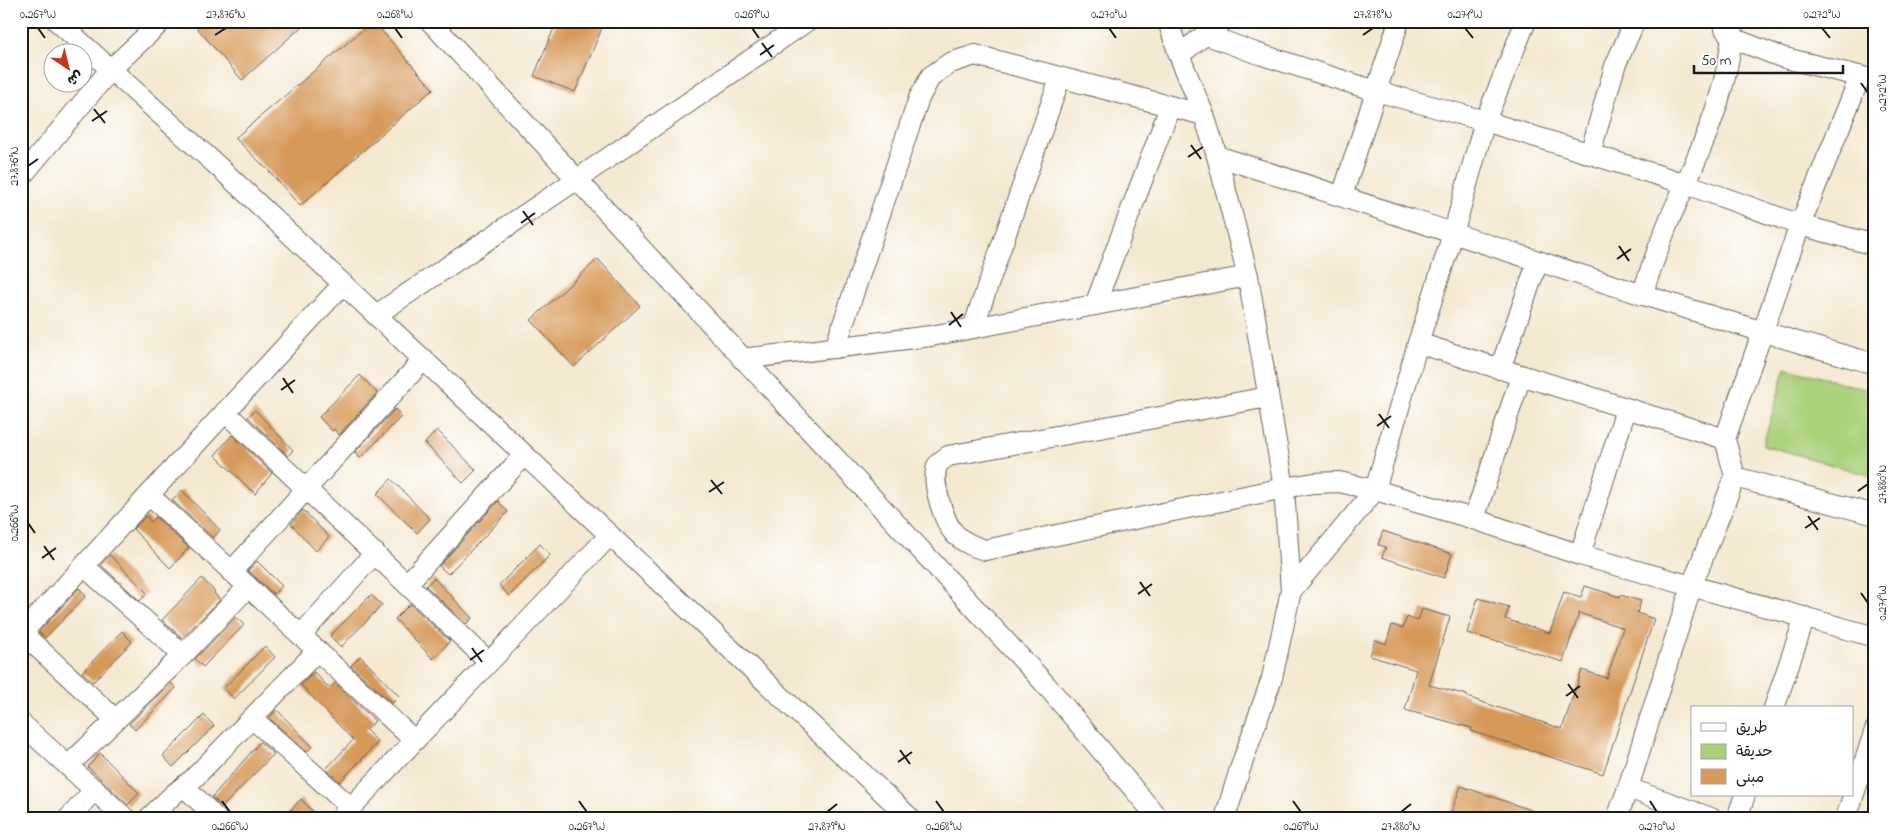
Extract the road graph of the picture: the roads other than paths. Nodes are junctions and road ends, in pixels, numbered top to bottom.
1 (57, 21) edge
2 (162, 21) edge
3 (430, 21) edge
4 (807, 21) edge
5 (1168, 21) edge
6 (1224, 21) edge
7 (1399, 21) edge
8 (1526, 21) edge
9 (1634, 21) edge
10 (1719, 21) edge
11 (1733, 30) edge
12 (1207, 35) junction
13 (1180, 55) junction
14 (111, 69) junction
15 (1060, 78) junction
16 (1867, 79) edge
17 (1376, 91) junction
18 (1170, 107) junction
19 (1204, 115) junction
20 (1485, 121) junction
21 (1590, 154) junction
22 (1217, 156) junction
23 (21, 177) edge
24 (576, 180) junction
25 (1686, 184) junction
26 (1342, 196) junction
27 (1800, 225) junction
28 (1453, 234) junction
29 (1875, 245) edge
30 (1538, 261) junction
31 (1248, 276) junction
32 (343, 284) junction
33 (1642, 295) junction
34 (1095, 305) junction
35 (376, 315) junction
36 (973, 328) junction
37 (1763, 334) junction
38 (1418, 343) junction
39 (835, 348) junction
40 (424, 359) junction
41 (742, 359) junction
42 (1875, 364) edge
43 (1500, 369) junction
44 (1520, 376) junction
45 (1268, 397) junction
46 (1626, 409) junction
47 (225, 412) junction
48 (1725, 439) junction
49 (524, 455) junction
50 (1734, 477) junction
51 (306, 488) junction
52 (1284, 488) junction
53 (1375, 490) junction
54 (148, 495) junction
55 (1875, 515) edge
56 (1474, 519) junction
57 (610, 535) junction
58 (375, 553) junction
59 (1580, 555) junction
60 (84, 566) junction
61 (231, 572) junction
62 (407, 584) junction
63 (1692, 585) junction
64 (248, 587) junction
65 (1291, 591) junction
66 (1805, 617) junction
67 (21, 633) edge
68 (300, 636) junction
69 (1875, 637) edge
70 (317, 650) junction
71 (183, 655) junction
72 (489, 662) junction
73 (1775, 706) edge
74 (252, 718) junction
75 (115, 719) junction
76 (21, 723) edge
77 (1875, 730) edge
78 (414, 740) junction
79 (68, 766) junction
80 (184, 786) junction
81 (1628, 788) junction
82 (95, 790) junction
83 (1854, 794) edge
84 (1745, 796) edge
85 (1853, 796) edge
86 (345, 813) edge
87 (69, 818) edge
88 (125, 818) edge
89 (148, 818) edge
90 (216, 818) edge
91 (910, 818) edge
92 (1158, 818) edge
93 (1225, 818) edge
94 (1617, 818) edge
95 (1711, 818) edge
96 (1737, 818) edge
97 (1846, 818) edge

1 - 14 street
2 - 14 street
3 - 24 street
4 - 24 street
5 - 13 street
6 - 12 street
7 - 17 street
8 - 20 street
9 - 21 street
10 - 11 street
11 - 16 street
11 - 25 street
12 - 13 street
12 - 17 street
13 - 19 street
14 - 23 street
14 - 32 street
15 - 18 street
15 - 36 street
15 - 39 street
16 - 27 street
17 - 20 street
17 - 26 street
18 - 19 street
18 - 34 street
19 - 22 street
20 - 21 street
20 - 28 street
21 - 25 street
22 - 26 street
22 - 31 street
24 - 35 street
24 - 41 street
25 - 27 street
25 - 33 street
26 - 28 street
27 - 29 street
27 - 37 street
28 - 30 street
28 - 38 street
30 - 33 street
30 - 43 street
31 - 34 street
31 - 45 street
32 - 35 street
32 - 47 street
33 - 37 street
34 - 36 street
35 - 40 street
36 - 39 street
37 - 42 street
37 - 48 street
38 - 43 street
38 - 53 street
39 - 41 street
40 - 49 street
40 - 51 street
41 - 92 street
43 - 44 street
44 - 46 street
44 - 56 street
45 - 52 street
45 - 52 street
46 - 48 street
46 - 59 street
47 - 51 street
47 - 54 street
48 - 50 street
49 - 57 street
49 - 62 street
50 - 55 street
50 - 63 street
51 - 58 street
51 - 61 street
52 - 53 street
52 - 65 street
53 - 56 street
53 - 65 street
54 - 60 street
54 - 61 street
56 - 59 street
57 - 72 street
57 - 91 street
58 - 62 street
58 - 68 street
59 - 63 street
60 - 67 street
60 - 71 street
61 - 64 street
62 - 72 street
63 - 66 street
63 - 81 street
64 - 68 street
64 - 71 street
65 - 93 street
66 - 69 street
66 - 73 street
67 - 75 street
68 - 70 street
70 - 74 street
70 - 78 street
71 - 75 street
72 - 78 street
74 - 80 street
74 - 86 street
75 - 79 street
76 - 79 street
77 - 83 street
78 - 86 street
79 - 82 street
80 - 89 street
80 - 90 street
81 - 94 street
81 - 95 street
82 - 87 street
82 - 88 street
84 - 96 street
85 - 97 street

